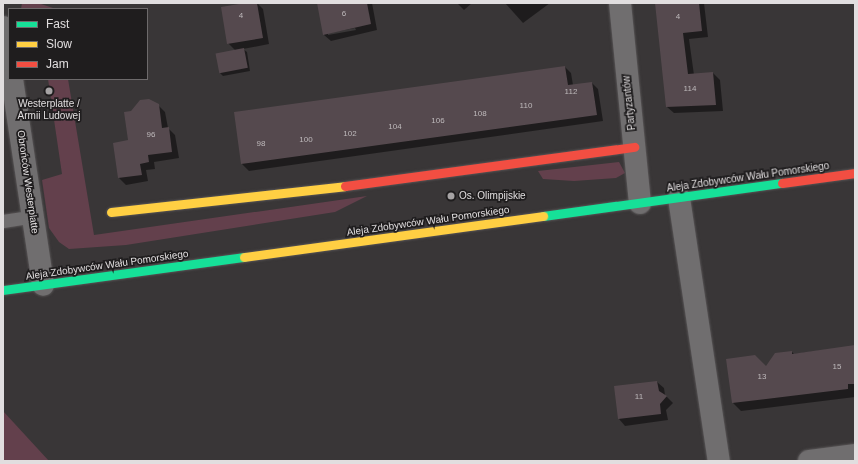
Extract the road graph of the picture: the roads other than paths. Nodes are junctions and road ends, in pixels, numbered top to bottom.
1 (620, 3) edge
2 (3, 27) edge
3 (8, 57) edge
4 (12, 80) edge
5 (634, 147) junction
6 (855, 173) edge
7 (679, 198) junction
8 (640, 203) junction
9 (111, 212) dead end
10 (33, 216) junction
11 (3, 221) edge
12 (43, 285) junction
13 (3, 290) edge
14 (855, 455) edge
15 (719, 461) edge
16 (809, 461) edge

1 - 5 street, Partyzantów
2 - 3 street
4 - 10 street, Obrońców Westerplatte
5 - 8 street, Partyzantów
5 - 9 main road
6 - 7 main road, Aleja Zdobywców Wału Pomorskiego
7 - 8 main road, Aleja Zdobywców Wału Pomorskiego
7 - 15 street
8 - 12 main road, Aleja Zdobywców Wału Pomorskiego
10 - 11 lane
10 - 12 street, Obrońców Westerplatte
12 - 13 main road, Aleja Zdobywców Wału Pomorskiego
14 - 16 street

